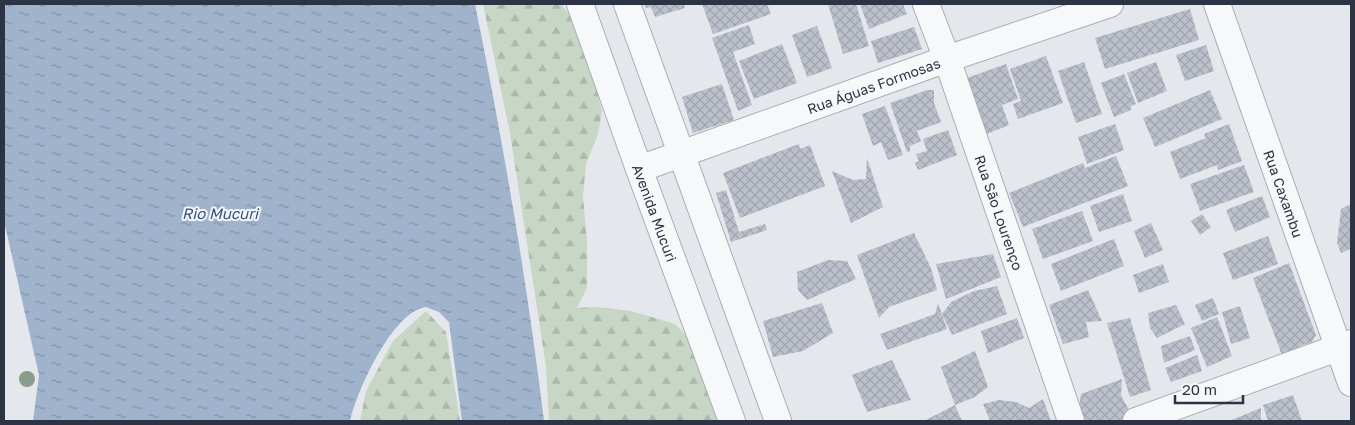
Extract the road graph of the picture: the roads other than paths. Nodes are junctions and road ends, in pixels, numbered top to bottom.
1 (580, 4) edge
2 (627, 4) edge
3 (926, 4) edge
4 (1110, 4) edge
5 (1217, 4) edge
6 (947, 59) junction
7 (681, 153) junction
8 (639, 169) junction
9 (1345, 345) edge
10 (1351, 383) edge
11 (732, 421) edge
12 (778, 421) edge
13 (1071, 421) edge
14 (1136, 421) edge

1 - 8 street, Avenida Mucuri
2 - 7 street
3 - 6 street, Rua São Lourenço
4 - 6 street, Rua Águas Formosas
5 - 9 street, Rua Caxambu
6 - 7 street, Rua Águas Formosas
6 - 13 street, Rua São Lourenço
7 - 8 street, Rua Águas Formosas
7 - 12 street
8 - 11 street, Avenida Mucuri
9 - 10 street, Rua Caxambu
9 - 14 street

